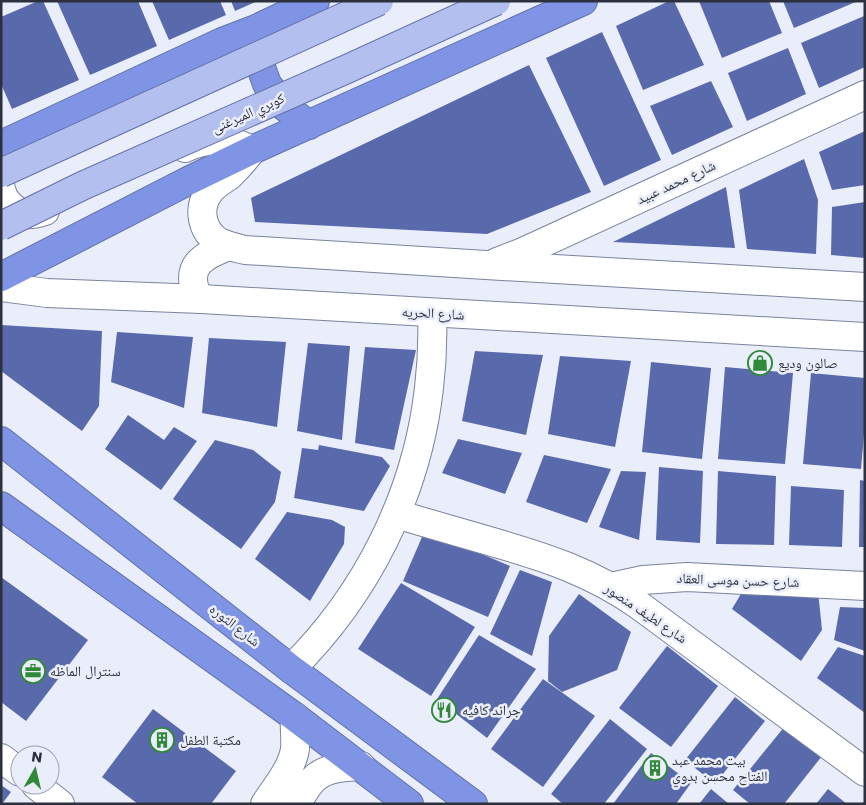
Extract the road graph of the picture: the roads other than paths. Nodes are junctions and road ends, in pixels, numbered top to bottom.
1 (315, 1) edge
2 (379, 1) edge
3 (496, 1) edge
4 (583, 1) edge
5 (256, 28) junction
6 (222, 42) junction
7 (865, 95) edge
8 (309, 125) junction
9 (1, 145) edge
10 (252, 150) junction
11 (1, 175) edge
12 (1, 189) edge
13 (1, 226) edge
14 (228, 246) junction
15 (486, 266) junction
16 (1, 277) edge
17 (1, 287) edge
18 (865, 287) edge
19 (201, 300) junction
20 (432, 313) junction
21 (865, 337) edge
22 (1, 441) edge
23 (1, 506) edge
24 (396, 514) junction
25 (865, 586) edge
26 (612, 588) junction
27 (291, 668) junction
28 (294, 717) junction
29 (361, 766) junction
30 (865, 772) edge
31 (49, 795) edge
32 (60, 804) edge
33 (265, 804) edge
34 (296, 804) edge
35 (409, 804) edge
36 (473, 804) edge

1 - 5 highway
2 - 11 main road, bridge
3 - 13 main road, كوبري الميرغنى, bridge
4 - 8 highway
5 - 6 highway
5 - 8 highway
6 - 9 highway
6 - 11 street
7 - 15 street, شارع محمد عبيد
8 - 10 highway
10 - 12 street
10 - 14 street
10 - 16 highway
14 - 15 street
14 - 19 street
15 - 18 street
17 - 19 street, شارع الحريه
19 - 20 street, شارع الحريه
20 - 21 street, شارع الحريه
20 - 24 street
22 - 27 highway, شارع الثوره
23 - 28 highway
24 - 26 street, شارع لطيف منصور
24 - 27 street
25 - 26 street, شارع حسن موسى العقاد
26 - 30 street, شارع لطيف منصور
27 - 36 highway, شارع الثوره
28 - 29 highway
28 - 33 street
29 - 34 street
29 - 35 highway
31 - 32 street

